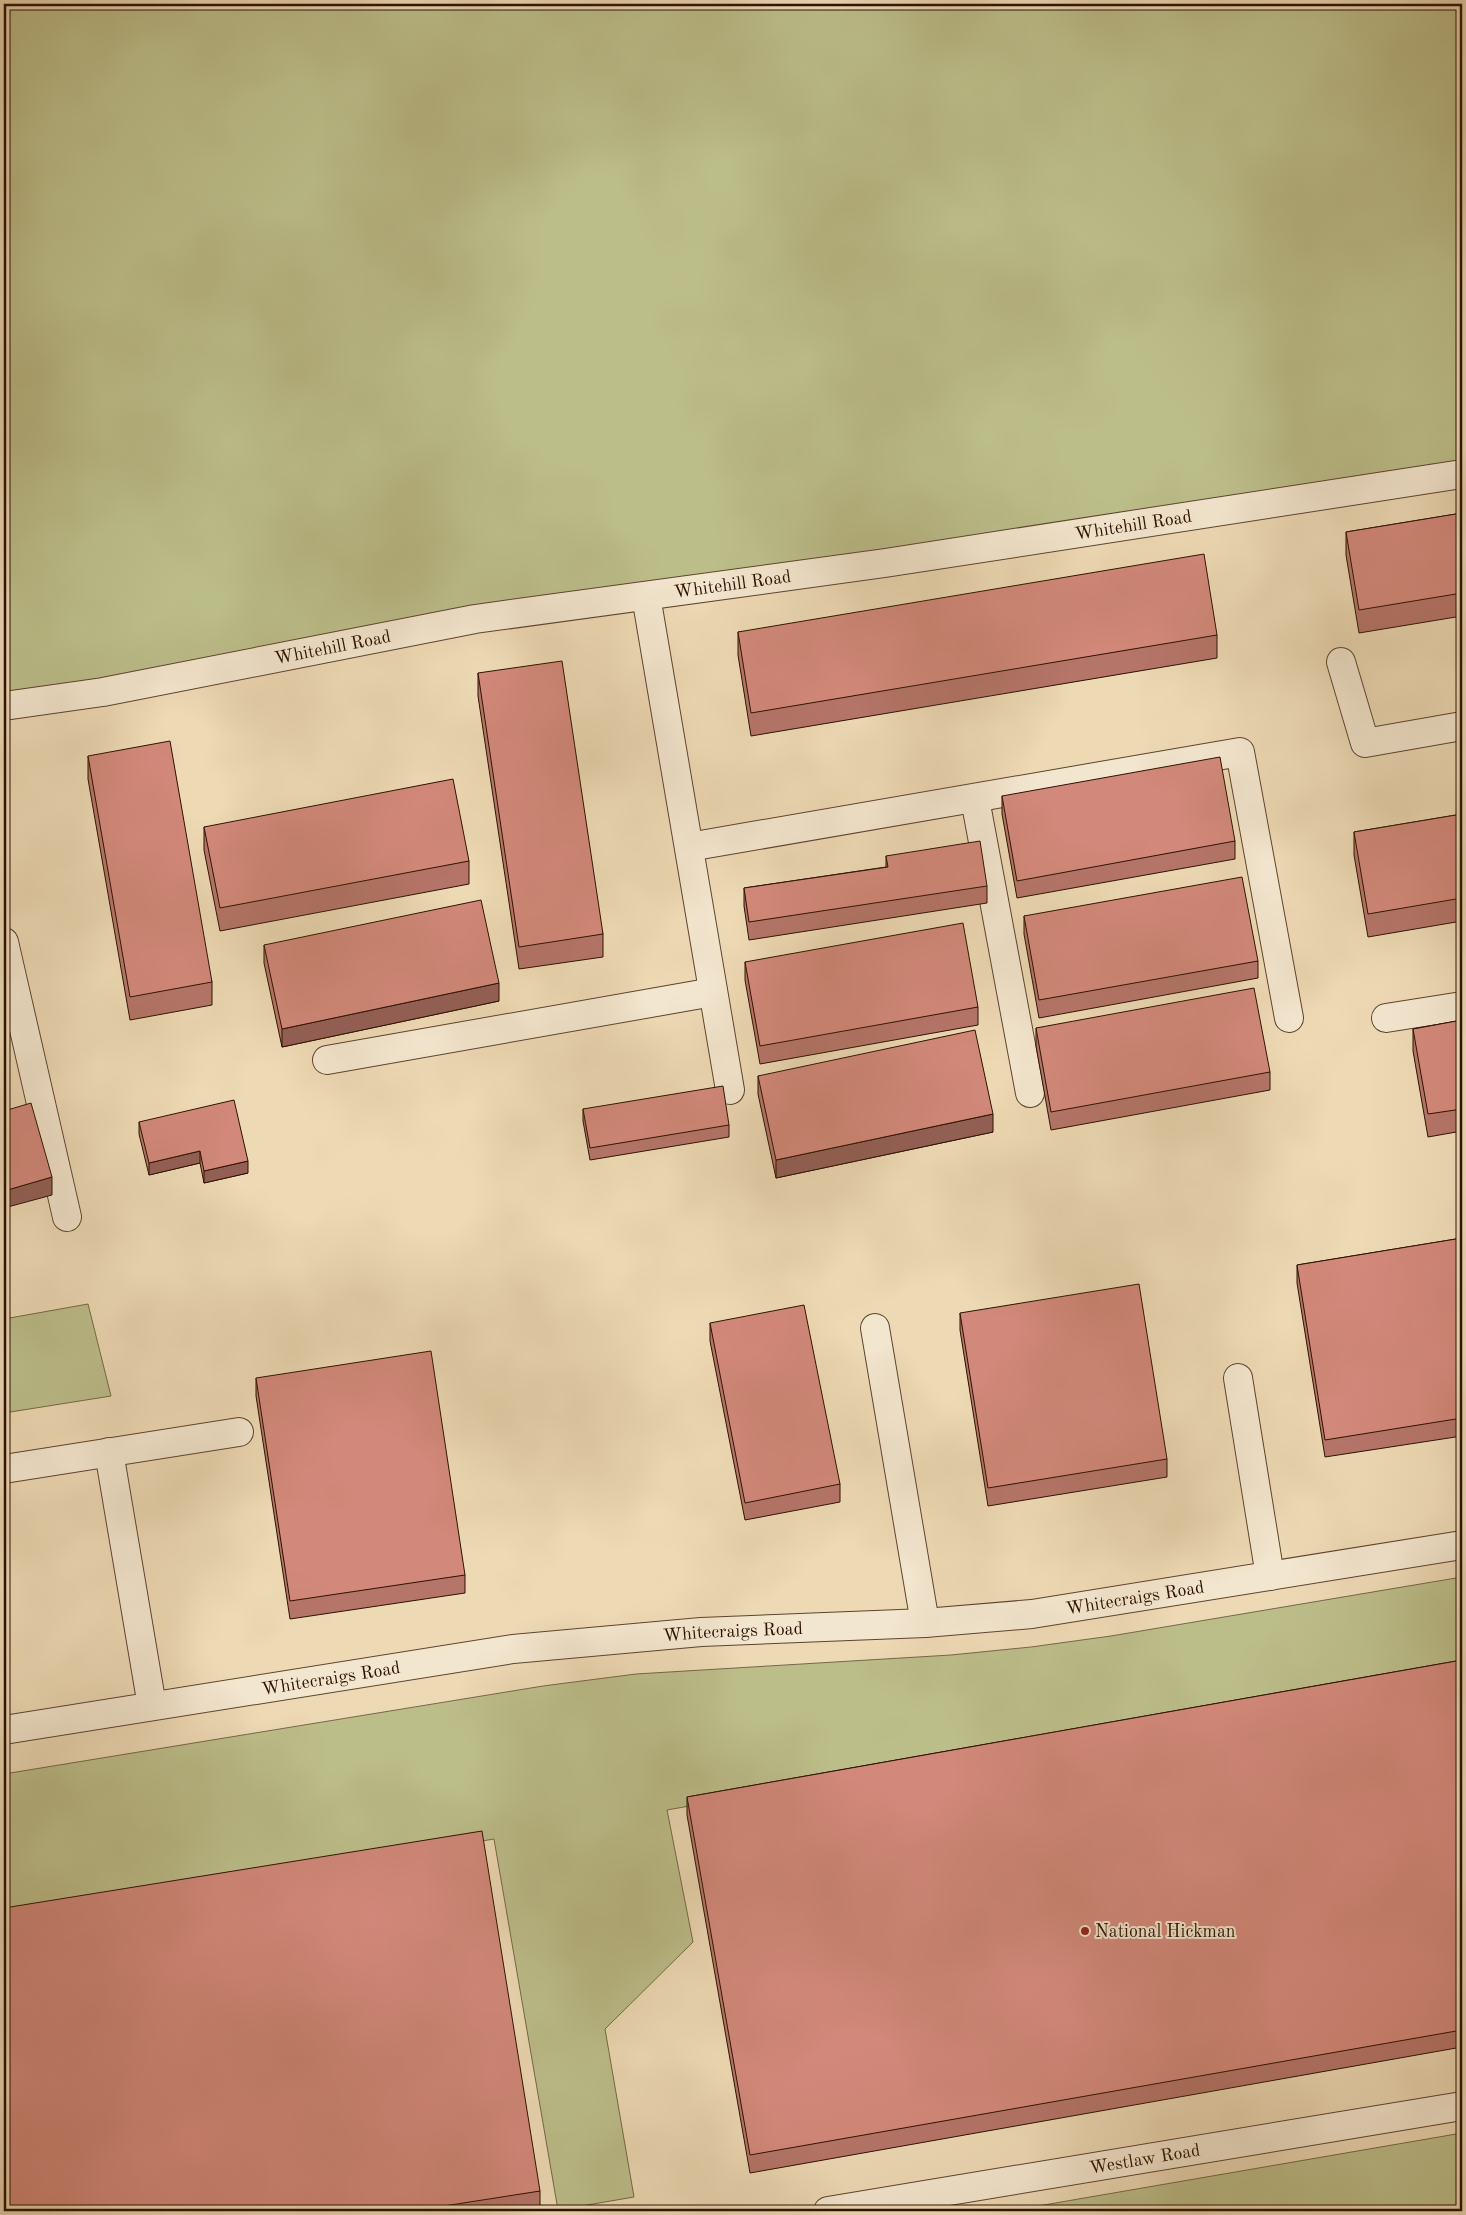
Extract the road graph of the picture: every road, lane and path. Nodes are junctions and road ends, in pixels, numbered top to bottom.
1 (1462, 474) edge
2 (646, 596) junction
3 (1341, 662) dead end
4 (4, 706) edge
5 (1462, 726) edge
6 (975, 798) junction
7 (689, 848) junction
8 (4, 942) edge
9 (713, 992) junction
10 (1462, 1006) edge
11 (1289, 1018) dead end
12 (1386, 1018) dead end
13 (327, 1060) dead end
14 (730, 1090) dead end
15 (1030, 1093) dead end
16 (67, 1217) dead end
17 (875, 1328) dead end
18 (1238, 1378) dead end
19 (239, 1432) dead end
20 (109, 1452) junction
21 (4, 1469) edge
22 (1462, 1545) edge
23 (1270, 1576) junction
24 (925, 1623) junction
25 (152, 1706) junction
26 (4, 1730) edge
27 (1462, 2106) edge
28 (828, 2211) edge

1 - 2 street, Whitehill Road
2 - 4 street, Whitehill Road
2 - 7 street
3 - 5 street
6 - 7 street
6 - 11 street
6 - 15 street
7 - 9 street
8 - 16 street
9 - 13 street
9 - 14 street
10 - 12 street
17 - 24 street
18 - 23 street
19 - 20 street
20 - 21 street
20 - 25 street
22 - 23 street, Whitecraigs Road
23 - 24 street, Whitecraigs Road
24 - 25 street, Whitecraigs Road
25 - 26 street, Whitecraigs Road
27 - 28 street, Westlaw Road

